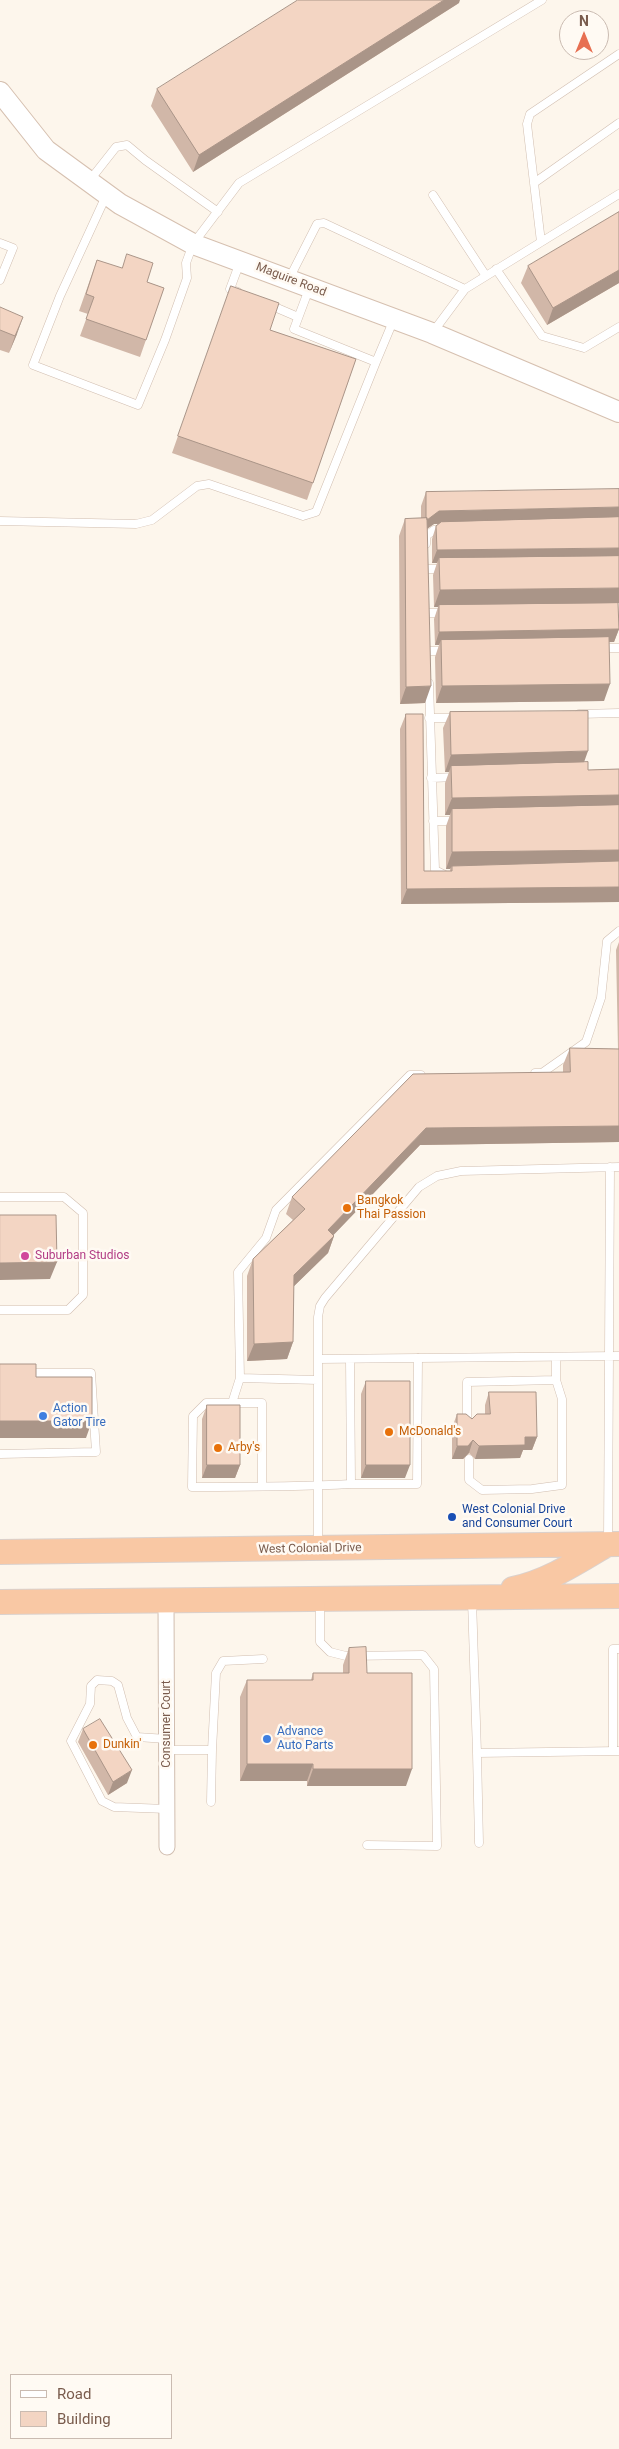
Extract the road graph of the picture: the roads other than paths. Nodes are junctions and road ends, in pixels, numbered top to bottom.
1 (542, 0) edge
2 (619, 54) edge
3 (0, 92) edge
4 (619, 123) edge
5 (88, 181) junction
6 (534, 184) junction
7 (106, 194) junction
8 (619, 194) edge
9 (433, 195) dead end
10 (218, 212) junction
11 (541, 242) junction
12 (0, 243) edge
13 (193, 244) junction
14 (241, 261) junction
15 (496, 269) junction
16 (486, 276) junction
17 (288, 279) junction
18 (0, 280) edge
19 (310, 287) junction
20 (465, 289) junction
21 (247, 296) edge
22 (264, 303) edge
23 (298, 317) junction
24 (394, 319) junction
25 (619, 327) edge
26 (432, 333) junction
27 (376, 362) junction
28 (619, 412) edge
29 (0, 521) edge
30 (453, 529) edge
31 (426, 561) junction
32 (455, 569) edge
33 (427, 578) edge
34 (427, 604) edge
35 (427, 613) junction
36 (456, 613) edge
37 (428, 623) edge
38 (428, 642) edge
39 (619, 648) edge
40 (590, 649) edge
41 (428, 651) junction
42 (457, 651) edge
43 (428, 661) edge
44 (428, 670) edge
45 (619, 714) edge
46 (569, 715) edge
47 (469, 717) edge
48 (429, 718) junction
49 (471, 777) edge
50 (431, 778) junction
51 (462, 820) edge
52 (433, 821) junction
53 (455, 875) edge
54 (619, 931) edge
55 (524, 1073) edge
56 (429, 1075) edge
57 (610, 1167) junction
58 (619, 1167) edge
59 (0, 1198) edge
60 (0, 1310) edge
61 (610, 1356) junction
62 (619, 1356) edge
63 (556, 1357) junction
64 (418, 1358) junction
65 (318, 1359) junction
66 (350, 1359) junction
67 (18, 1373) edge
68 (240, 1378) junction
69 (318, 1380) junction
70 (556, 1380) junction
71 (232, 1403) junction
72 (467, 1427) edge
73 (0, 1454) edge
74 (469, 1459) edge
75 (351, 1484) junction
76 (262, 1486) junction
77 (318, 1486) junction
78 (613, 1544) edge
79 (318, 1549) junction
80 (0, 1552) edge
81 (619, 1596) edge
82 (472, 1598) junction
83 (320, 1600) junction
84 (166, 1601) junction
85 (0, 1602) edge
86 (619, 1649) edge
87 (263, 1659) dead end
88 (167, 1744) junction
89 (212, 1750) junction
90 (616, 1751) edge
91 (477, 1753) junction
92 (211, 1802) dead end
93 (167, 1809) junction
94 (479, 1843) dead end
95 (367, 1845) dead end
96 (168, 1847) dead end

1 - 10 lane
2 - 6 lane
3 - 5 main road, Maguire Road
4 - 6 lane
5 - 7 main road, Maguire Road
5 - 10 lane
6 - 11 lane
7 - 13 main road, Maguire Road
7 - 13 lane
8 - 11 lane
9 - 16 lane
10 - 13 lane
11 - 15 lane
12 - 18 lane
13 - 14 main road, Maguire Road
14 - 17 main road, Maguire Road
14 - 21 lane
15 - 16 lane
15 - 25 lane
16 - 20 lane
17 - 19 main road, Maguire Road
17 - 20 lane
19 - 23 lane
19 - 24 main road, Maguire Road
20 - 26 lane
22 - 23 lane
23 - 27 lane
24 - 26 main road, Maguire Road
24 - 27 lane
26 - 28 main road, Maguire Road
27 - 29 lane
30 - 31 lane
31 - 32 lane
31 - 33 lane
34 - 35 lane
35 - 36 lane
35 - 37 lane
38 - 41 lane
39 - 40 lane
41 - 42 lane
41 - 43 lane
44 - 48 lane
45 - 46 lane
47 - 48 lane
48 - 50 lane
49 - 50 lane
50 - 52 lane
51 - 52 lane
52 - 53 lane
54 - 55 lane
56 - 68 lane
57 - 58 lane
57 - 61 lane
57 - 65 lane
59 - 60 lane
61 - 62 lane
61 - 63 lane
61 - 78 lane
63 - 64 lane
63 - 70 lane
64 - 66 lane
64 - 75 lane
65 - 66 lane
65 - 69 lane
66 - 75 lane
67 - 73 lane
68 - 69 lane
68 - 71 lane
69 - 77 lane
70 - 72 lane
70 - 74 lane
71 - 76 lane
71 - 76 lane
75 - 77 lane
76 - 77 lane
77 - 79 lane
78 - 79 highway, West Colonial Drive
78 - 82 highway
79 - 80 highway, West Colonial Drive
81 - 82 highway
82 - 83 highway
82 - 91 lane
83 - 84 highway
83 - 95 lane
84 - 85 highway
84 - 88 street, Consumer Court
86 - 90 lane
87 - 89 lane
88 - 89 lane
88 - 93 street, Consumer Court
88 - 93 lane
89 - 92 lane
90 - 91 lane
91 - 94 lane
93 - 96 street, Consumer Court

